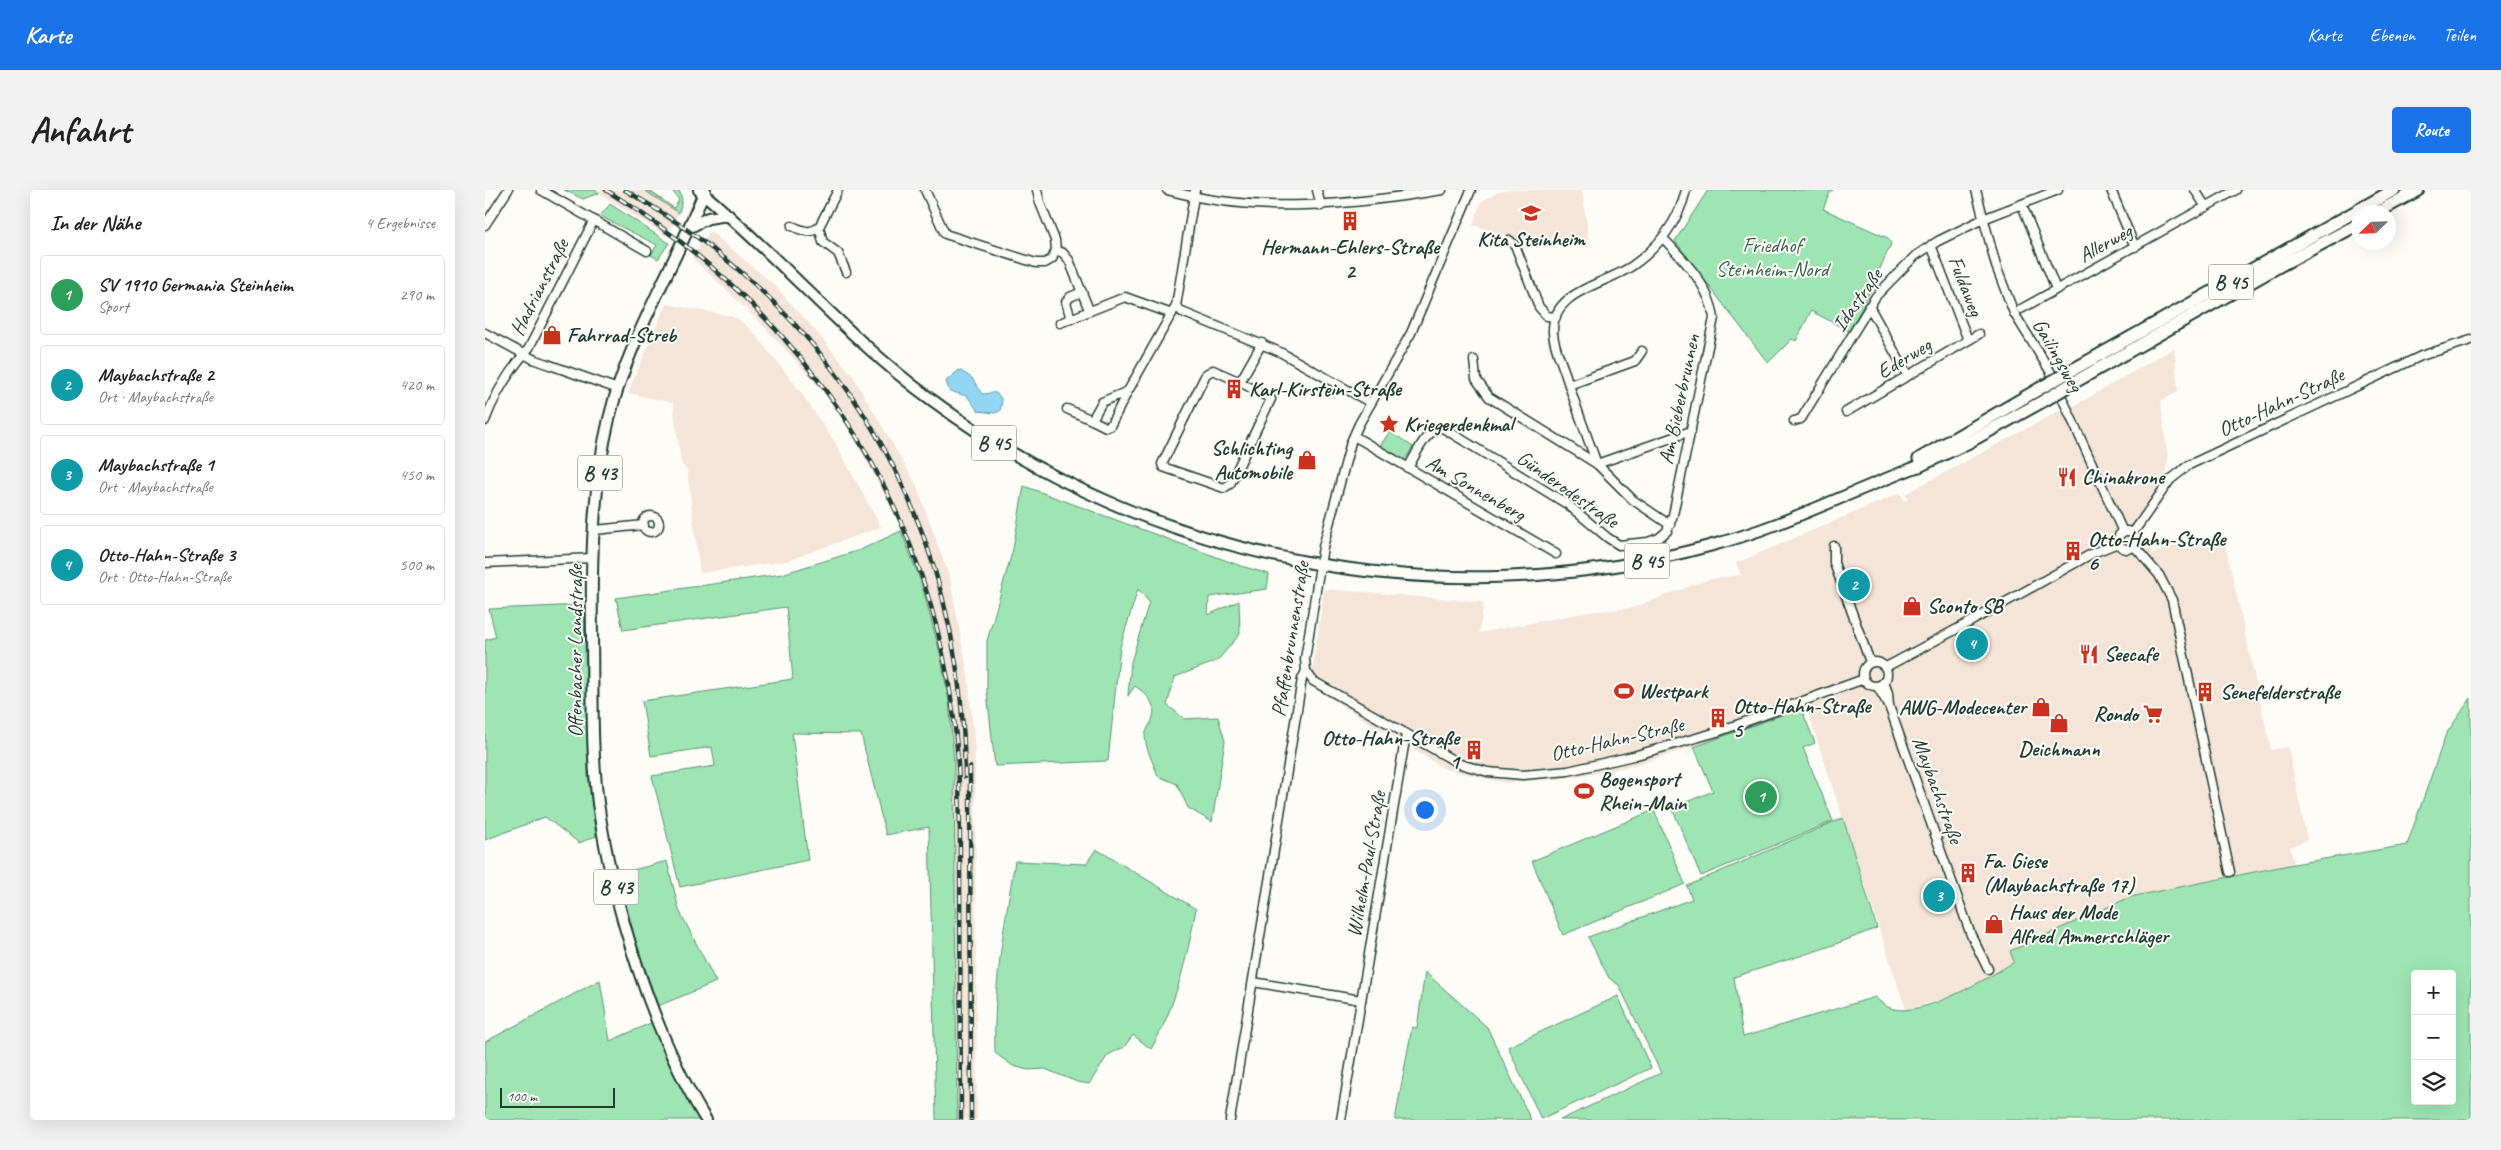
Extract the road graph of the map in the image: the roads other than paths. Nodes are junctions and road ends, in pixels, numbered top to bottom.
1 (508, 190) edge
2 (541, 190) edge
3 (837, 190) edge
4 (925, 190) edge
5 (1037, 190) edge
6 (1167, 190) edge
7 (1317, 190) edge
8 (1442, 190) edge
9 (1471, 190) edge
10 (1686, 190) edge
11 (1976, 190) edge
12 (2058, 190) edge
13 (2111, 190) edge
14 (2195, 190) edge
15 (2236, 190) edge
16 (2394, 190) edge
17 (2418, 190) edge
18 (703, 191) edge
19 (1194, 193) edge
20 (2022, 205) junction
21 (2391, 205) edge
22 (1321, 206) junction
23 (2206, 207) junction
24 (728, 215) junction
25 (1983, 219) junction
26 (594, 220) junction
27 (485, 225) edge
28 (792, 226) dead end
29 (819, 227) junction
30 (689, 228) junction
31 (2351, 228) edge
32 (1663, 238) junction
33 (1509, 240) dead end
34 (1931, 245) junction
35 (2135, 247) junction
36 (1056, 250) junction
37 (647, 251) dead end
38 (846, 272) dead end
39 (2056, 289) junction
40 (1082, 292) junction
41 (1176, 306) junction
42 (1869, 306) junction
43 (2021, 309) dead end
44 (1089, 310) junction
45 (1172, 314) junction
46 (1556, 317) junction
47 (1071, 319) junction
48 (1060, 323) dead end
49 (485, 333) edge
50 (1979, 334) dead end
51 (1968, 340) junction
52 (2471, 340) edge
53 (1262, 343) junction
54 (1642, 351) dead end
55 (523, 355) junction
56 (1474, 360) dead end
57 (1908, 376) junction
58 (2070, 378) junction
59 (1240, 382) junction
60 (1569, 385) junction
61 (618, 389) junction
62 (1128, 390) junction
63 (1371, 403) junction
64 (1067, 408) dead end
65 (1846, 412) dead end
66 (1092, 420) junction
67 (1794, 420) dead end
68 (485, 421) edge
69 (1691, 431) junction
70 (1354, 436) junction
71 (1918, 463) joint
72 (1597, 464) junction
73 (1408, 468) junction
74 (644, 525) dead end
75 (1670, 525) junction
76 (595, 530) junction
77 (2123, 532) junction
78 (2133, 533) junction
79 (2118, 543) junction
80 (1834, 546) dead end
81 (2134, 546) junction
82 (1556, 554) dead end
83 (593, 558) junction
84 (485, 563) edge
85 (1319, 566) junction
86 (1870, 662) junction
87 (1885, 667) junction
88 (1306, 671) junction
89 (1864, 679) junction
90 (1880, 684) junction
91 (1406, 734) junction
92 (2231, 872) dead end
93 (1988, 969) dead end
94 (1253, 982) junction
95 (1361, 1000) junction
96 (706, 1120) edge
97 (1229, 1120) edge
98 (1341, 1120) edge

1 - 27 street
2 - 26 street
3 - 29 street
4 - 36 street
5 - 36 street
6 - 19 street
7 - 22 street
8 - 22 street
9 - 63 street, Pfaffenbrunnenstraße
10 - 32 street
11 - 25 street, Gailingsweg
12 - 20 street, Idastraße
13 - 35 street
14 - 23 street
15 - 23 street, Allerweg
16 - 58 highway, B 45
17 - 21 highway
18 - 24 main road, B 45
18 - 30 main road, Offenbacher Landstraße / B 43
19 - 22 street
19 - 41 street
20 - 25 street, Idastraße
20 - 39 street
23 - 35 street, Allerweg
24 - 30 main road
24 - 85 main road, B 45
25 - 34 street, Idastraße
25 - 77 street, Gailingsweg
26 - 37 street
26 - 55 street, Hadrianstraße
28 - 29 street
29 - 38 street
30 - 61 main road, Offenbacher Landstraße / B 43
31 - 58 highway, B 45
32 - 46 street
32 - 69 street, Am Bieberbrunnen
33 - 46 street
34 - 42 street, Idastraße
34 - 51 street, Fuldaweg
35 - 39 street, Allerweg
36 - 40 street
39 - 43 street, Allerweg
40 - 44 street
40 - 47 street
41 - 45 street
41 - 53 street
42 - 57 street
42 - 67 street, Idastraße
44 - 45 street
44 - 47 street
45 - 62 street
46 - 60 street
47 - 48 street
49 - 55 street
50 - 51 street, Ederweg
51 - 57 street, Ederweg
52 - 78 street, Otto-Hahn-Straße
53 - 59 street
53 - 63 street
54 - 60 street
55 - 61 street
55 - 68 street, Hadrianstraße
56 - 72 street
57 - 65 street, Ederweg
58 - 71 highway, B 45, bridge
59 - 59 street
60 - 72 street
61 - 76 main road, Offenbacher Landstraße / B 43
62 - 66 street
62 - 66 street
63 - 70 street, Pfaffenbrunnenstraße
64 - 66 street
69 - 72 street
69 - 75 street, Am Bieberbrunnen
70 - 73 street, Am Sonnenberg
70 - 85 street, Pfaffenbrunnenstraße
71 - 85 main road, B 45
72 - 75 street
73 - 75 street, Günderodestraße
73 - 82 street, Am Sonnenberg
74 - 76 street
76 - 83 main road, Offenbacher Landstraße / B 43
77 - 78 street
77 - 79 street
78 - 81 street
79 - 81 street
79 - 87 street
80 - 86 street
81 - 92 street
83 - 84 street
83 - 96 main road, Offenbacher Landstraße / B 43
85 - 88 street, Pfaffenbrunnenstraße
86 - 87 street
86 - 89 street
87 - 90 street
88 - 91 street, Otto-Hahn-Straße
88 - 94 street, Pfaffenbrunnenstraße
89 - 90 street
89 - 91 street, Otto-Hahn-Straße
90 - 93 street, Maybachstraße
91 - 95 street, Wilhelm-Paul-Straße
94 - 95 street
94 - 97 street, Pfaffenbrunnenstraße
95 - 98 street, Wilhelm-Paul-Straße

